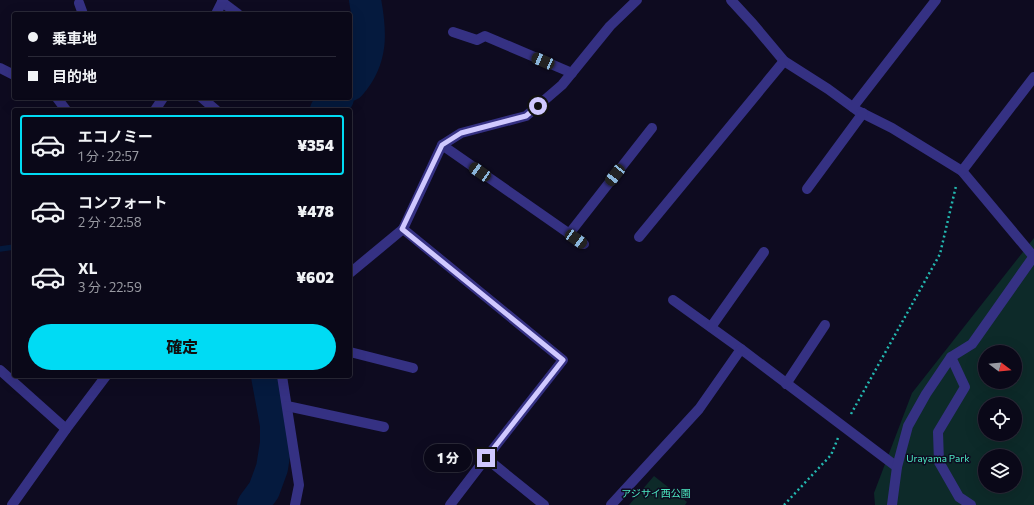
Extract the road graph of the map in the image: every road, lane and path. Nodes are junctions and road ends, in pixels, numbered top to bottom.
1 (637, 0) edge
2 (731, 0) edge
3 (936, 0) edge
4 (222, 1) edge
5 (79, 3) dead end
6 (83, 12) edge
7 (217, 12) edge
8 (236, 12) edge
9 (453, 32) dead end
10 (784, 61) junction
11 (0, 68) edge
12 (572, 73) junction
13 (12, 74) edge
14 (1034, 77) edge
15 (204, 100) edge
16 (853, 107) junction
17 (214, 108) edge
18 (863, 113) junction
19 (652, 128) dead end
20 (442, 145) junction
21 (962, 171) junction
22 (807, 189) dead end
23 (402, 229) junction
24 (569, 234) junction
25 (639, 237) dead end
26 (584, 244) dead end
27 (764, 252) dead end
28 (1034, 256) edge
29 (352, 271) edge
30 (673, 300) dead end
31 (825, 325) dead end
32 (711, 327) junction
33 (741, 349) junction
34 (352, 353) edge
35 (951, 357) junction
36 (413, 368) dead end
37 (0, 370) edge
38 (104, 378) edge
39 (282, 378) edge
40 (786, 384) junction
41 (287, 406) junction
42 (384, 427) dead end
43 (843, 428) junction
44 (66, 429) junction
45 (486, 458) junction
46 (897, 467) junction
47 (12, 505) edge
48 (295, 505) edge
49 (450, 505) edge
50 (544, 505) edge
51 (611, 505) edge
52 (784, 505) edge
53 (892, 505) edge
54 (971, 505) edge

1 - 12 street
2 - 10 street
3 - 16 street
4 - 7 street
4 - 8 street
5 - 6 street
9 - 12 street
10 - 16 street
10 - 25 street
11 - 13 street
12 - 20 street
14 - 21 street
15 - 17 street
16 - 18 street
18 - 21 street
18 - 22 street
19 - 24 street
20 - 23 street
20 - 24 street
21 - 28 street
21 - 43 path
23 - 29 street
23 - 45 street
24 - 26 street
27 - 32 street
28 - 35 street
30 - 32 street
31 - 40 street
32 - 33 street
33 - 40 street
33 - 51 street
34 - 36 street
35 - 46 street
35 - 54 street
37 - 44 street
38 - 44 street
39 - 41 street
40 - 43 street
41 - 42 street
41 - 48 street
43 - 46 street
43 - 52 path
44 - 47 street
45 - 49 street
45 - 50 street
46 - 53 street

